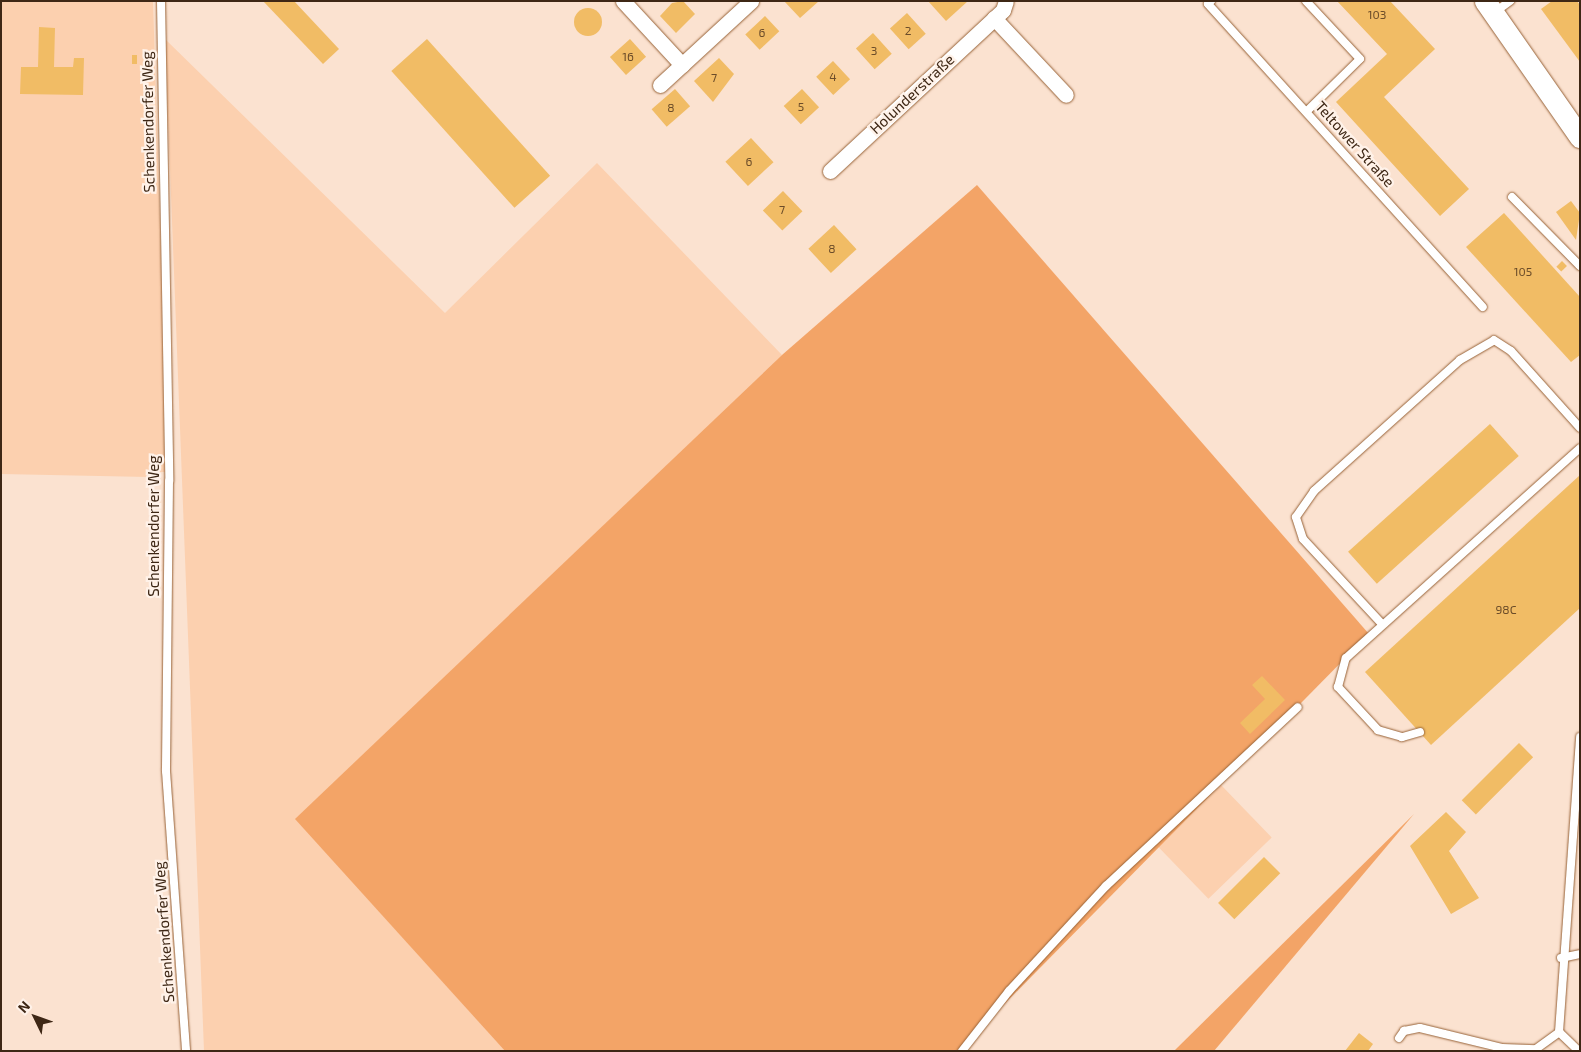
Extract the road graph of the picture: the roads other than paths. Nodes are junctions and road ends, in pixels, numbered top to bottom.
1 (162, 1) edge
2 (623, 1) edge
3 (751, 1) edge
4 (1006, 1) edge
5 (1211, 1) edge
6 (1306, 1) edge
7 (1496, 5) edge
8 (994, 18) junction
9 (682, 65) junction
10 (660, 85) dead end
11 (1066, 95) dead end
12 (1307, 111) junction
13 (1580, 137) edge
14 (830, 170) dead end
15 (1512, 197) dead end
16 (1580, 266) edge
17 (1483, 307) dead end
18 (1580, 428) edge
19 (1580, 448) edge
20 (1382, 624) junction
21 (1298, 707) dead end
22 (1420, 732) dead end
23 (1580, 737) edge
24 (1580, 954) edge
25 (1562, 958) junction
26 (1559, 1032) junction
27 (1399, 1038) dead end
28 (1501, 1049) edge
29 (1536, 1050) edge
30 (186, 1051) edge
31 (962, 1051) edge
32 (1579, 1051) edge

1 - 30 lane, Schenkendorfer Weg
2 - 9 street
3 - 9 street
4 - 8 street, Holunderstraße
5 - 12 lane, Teltower Straße
6 - 12 lane
7 - 13 main road
8 - 11 street
8 - 14 street, Holunderstraße
9 - 10 street
12 - 17 lane, Teltower Straße
15 - 16 lane
18 - 20 lane
19 - 20 lane
20 - 22 lane
21 - 31 lane
23 - 25 lane
24 - 25 lane
25 - 26 lane
26 - 29 lane
26 - 32 lane
27 - 28 lane
28 - 29 lane

